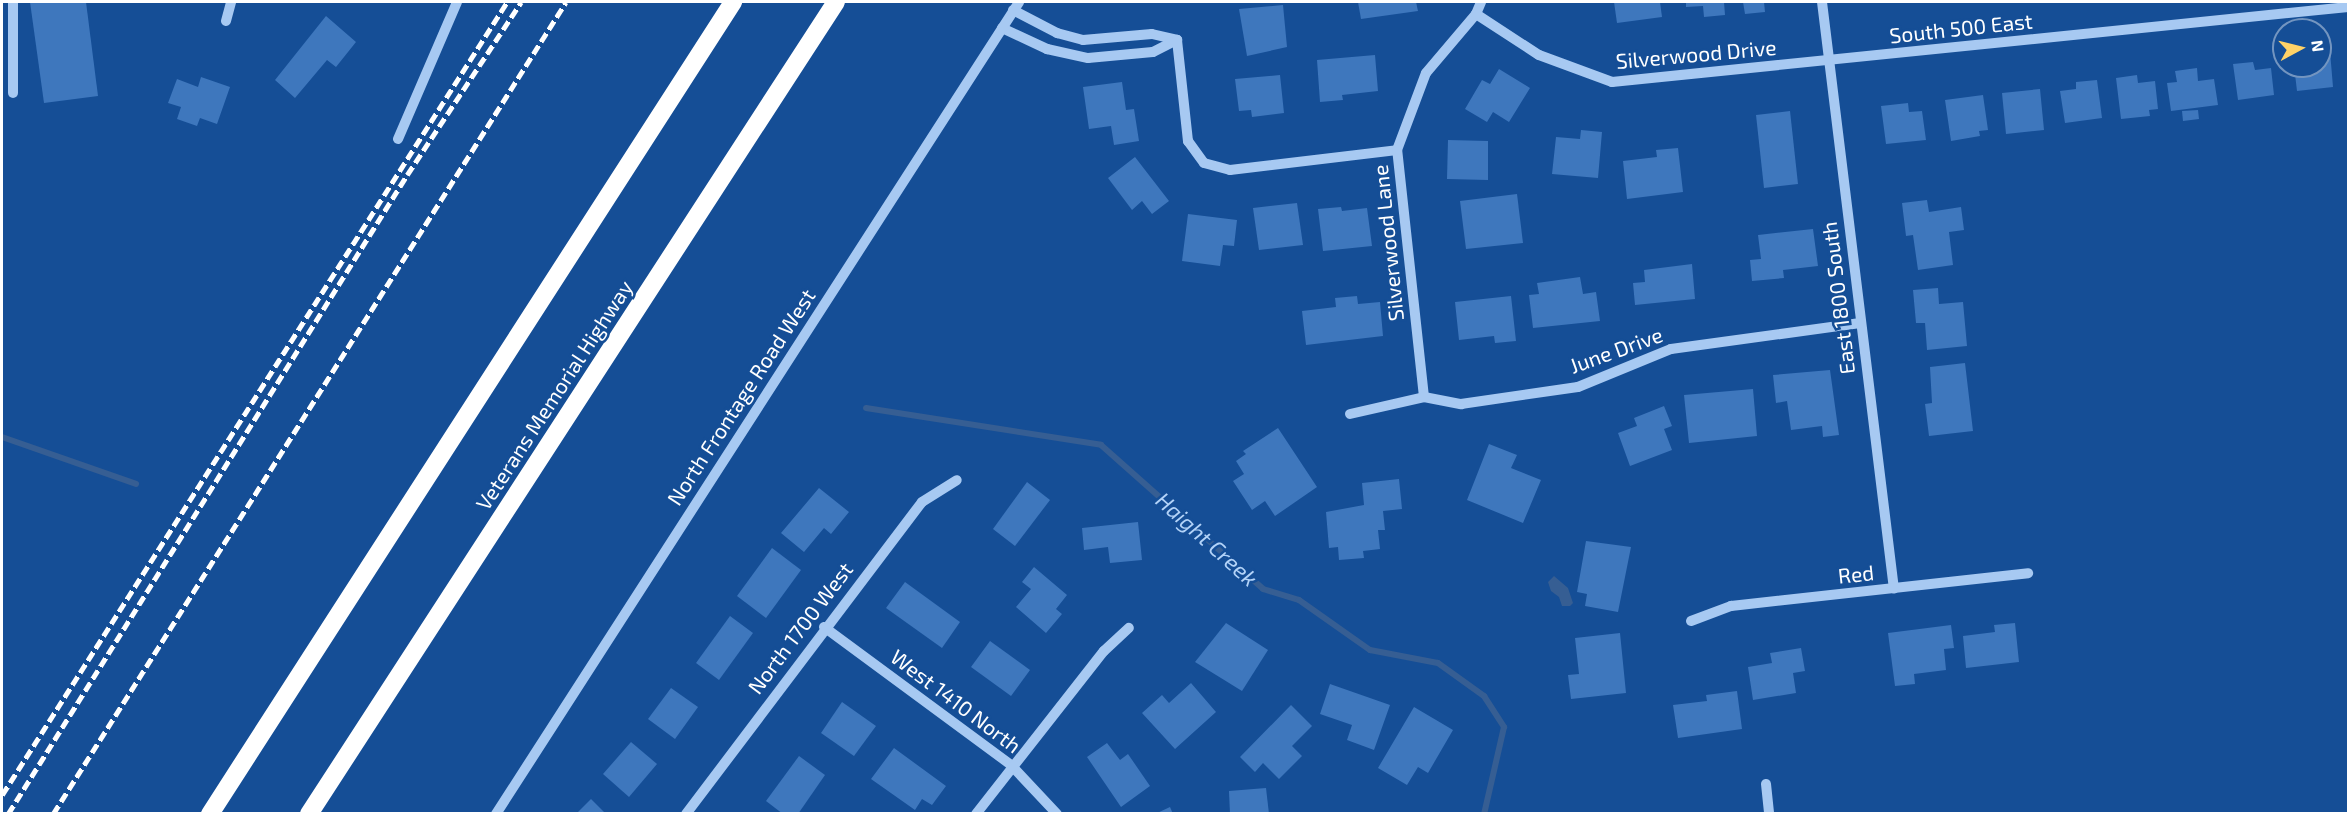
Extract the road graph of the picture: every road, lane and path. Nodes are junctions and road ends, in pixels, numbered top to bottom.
1 (13, 2) edge
2 (231, 2) edge
3 (457, 2) edge
4 (733, 2) edge
5 (836, 2) edge
6 (1480, 2) edge
7 (1822, 2) edge
8 (1016, 6) edge
9 (2349, 7) edge
10 (1476, 14) junction
11 (226, 21) dead end
12 (1002, 28) junction
13 (1177, 40) junction
14 (1829, 61) junction
15 (13, 93) dead end
16 (398, 139) dead end
17 (1397, 150) junction
18 (1860, 323) junction
19 (1424, 397) junction
20 (1350, 414) dead end
21 (957, 480) dead end
22 (2028, 573) dead end
23 (1894, 590) junction
24 (1690, 621) dead end
25 (824, 627) junction
26 (1129, 628) dead end
27 (1011, 765) junction
28 (1766, 784) dead end
29 (210, 813) edge
30 (309, 813) edge
31 (496, 813) edge
32 (686, 813) edge
33 (976, 813) edge
34 (1057, 813) edge
35 (1769, 813) edge

1 - 15 street
2 - 11 street
3 - 16 street
4 - 29 highway
5 - 30 highway, Veterans Memorial Highway
6 - 10 street, Silverwood Lane
7 - 14 street, East 1800 South
8 - 12 street, North Frontage Road West
8 - 13 street
9 - 14 street, South 500 East
10 - 14 street, Silverwood Drive
10 - 17 street, Silverwood Lane
12 - 13 street
12 - 31 street, North Frontage Road West
13 - 17 street
14 - 18 street, East 1800 South
17 - 19 street, Silverwood Lane
18 - 19 street, June Drive
18 - 23 street, East 1800 South
19 - 20 street, June Drive
21 - 25 street, North 1700 West
22 - 23 street, Red
23 - 24 street, Red
25 - 27 street, West 1410 North
25 - 32 street, North 1700 West
26 - 27 street
27 - 33 street
27 - 34 street, West 1410 North
28 - 35 street

